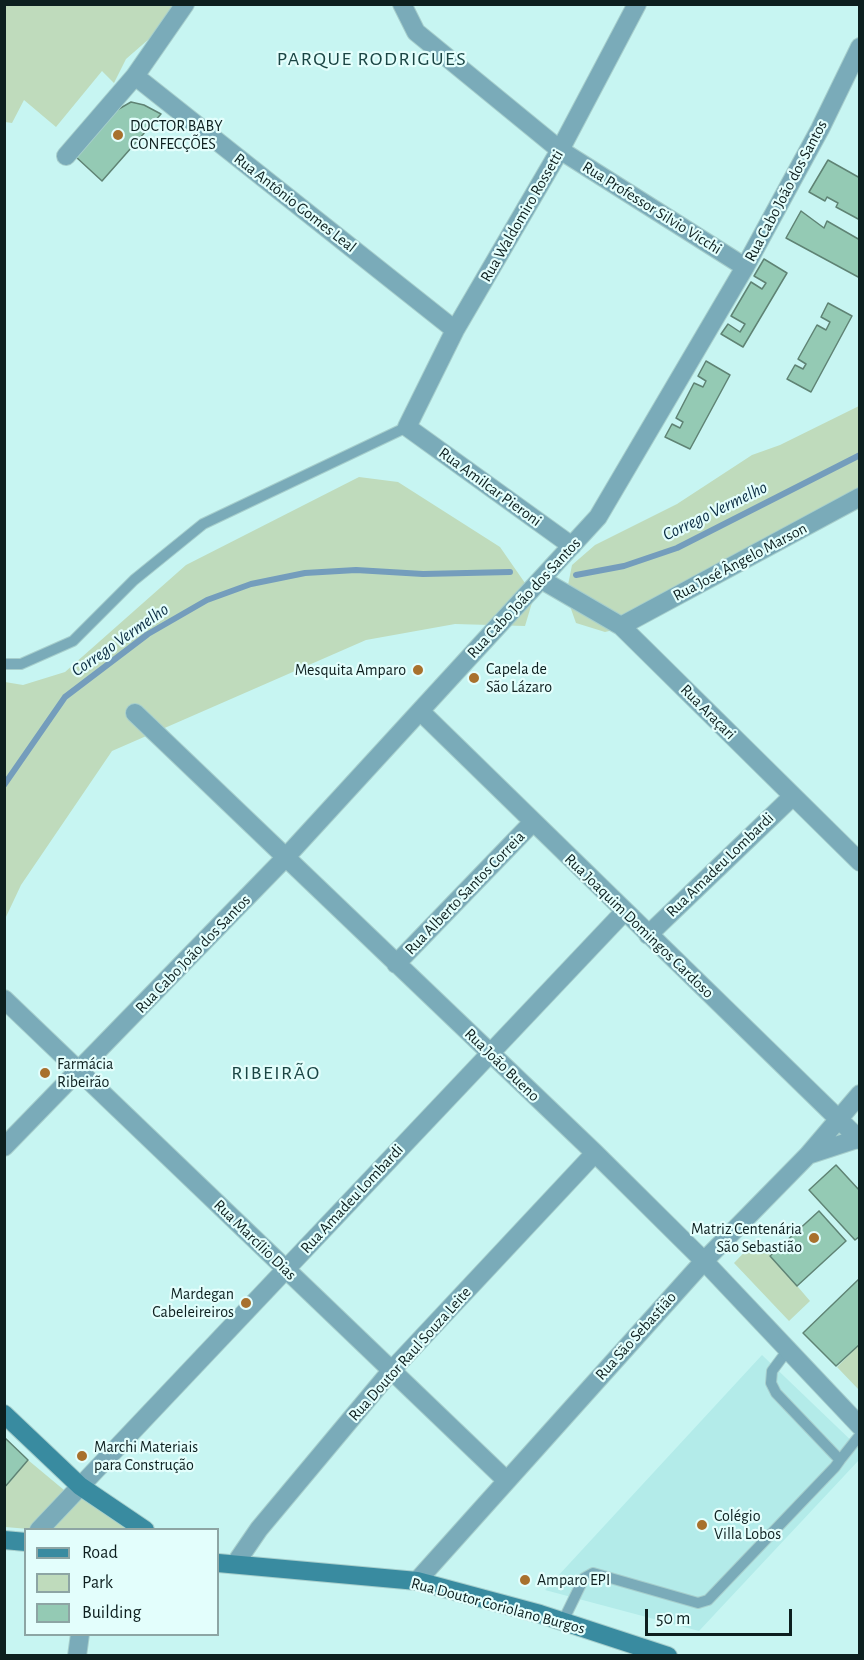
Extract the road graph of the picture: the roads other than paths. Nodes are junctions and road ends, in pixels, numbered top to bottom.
1 (185, 4) edge
2 (402, 4) edge
3 (637, 4) edge
4 (860, 47) edge
5 (135, 76) junction
6 (560, 150) junction
7 (66, 156) dead end
8 (744, 267) junction
9 (455, 330) junction
10 (407, 427) junction
11 (860, 497) edge
12 (572, 546) junction
13 (542, 580) junction
14 (621, 626) junction
15 (4, 664) edge
16 (420, 711) junction
17 (135, 713) dead end
18 (793, 796) junction
19 (533, 822) junction
20 (286, 857) junction
21 (860, 862) edge
22 (624, 912) junction
23 (648, 935) junction
24 (396, 964) junction
25 (4, 999) edge
26 (490, 1054) junction
27 (80, 1071) junction
28 (860, 1094) edge
29 (836, 1119) junction
30 (859, 1138) edge
31 (4, 1147) edge
32 (596, 1154) junction
33 (808, 1155) junction
34 (704, 1261) junction
35 (285, 1269) junction
36 (787, 1351) junction
37 (392, 1371) junction
38 (4, 1414) edge
39 (860, 1426) edge
40 (860, 1436) edge
41 (840, 1460) junction
42 (506, 1480) junction
43 (80, 1486) junction
44 (41, 1528) edge
45 (142, 1528) edge
46 (4, 1540) edge
47 (24, 1542) edge
48 (226, 1564) edge
49 (417, 1581) junction
50 (563, 1621) junction
51 (80, 1636) edge
52 (77, 1656) edge
53 (668, 1656) edge

1 - 5 street
2 - 6 street, Rua Professor Silvio Vicchi
3 - 6 street, Rua Waldomiro Rossetti
4 - 8 street, Rua Cabo João dos Santos
5 - 7 street
5 - 9 street, Rua Antônio Gomes Leal
6 - 8 street, Rua Professor Silvio Vicchi
6 - 9 street, Rua Waldomiro Rossetti
8 - 12 street, Rua Cabo João dos Santos
9 - 10 street, Rua Waldomiro Rossetti
10 - 12 street, Rua Amilcar Pieroni
10 - 15 lane
11 - 14 street, Rua José Ângelo Marson
12 - 13 street, Rua Cabo João dos Santos
13 - 14 street, Rua Araçari
13 - 16 street, Rua Cabo João dos Santos
14 - 18 street, Rua Araçari
16 - 19 street, Rua Joaquim Domingos Cardoso
16 - 20 street, Rua Cabo João dos Santos
17 - 20 street, Rua João Bueno
18 - 21 street, Rua Araçari
18 - 23 street, Rua Amadeu Lombardi
19 - 22 street, Rua Joaquim Domingos Cardoso
19 - 24 street, Rua Alberto Santos Correia
20 - 24 street, Rua João Bueno
20 - 27 street, Rua Cabo João dos Santos
22 - 23 street, Rua Joaquim Domingos Cardoso
22 - 26 street, Rua Amadeu Lombardi
23 - 29 street, Rua Joaquim Domingos Cardoso
24 - 26 street, Rua João Bueno
25 - 27 street, Rua Marcílio Dias
26 - 32 street, Rua João Bueno
26 - 35 street, Rua Amadeu Lombardi
27 - 31 street, Rua Cabo João dos Santos
27 - 35 street, Rua Marcílio Dias
28 - 29 street, Rua São Sebastião
29 - 30 street, Rua Joaquim Domingos Cardoso
29 - 33 street, Rua São Sebastião
30 - 33 street
32 - 34 street, Rua João Bueno
32 - 37 street, Rua Doutor Raul Souza Leite
33 - 34 street, Rua São Sebastião
34 - 36 street, Rua João Bueno
34 - 42 street, Rua São Sebastião
35 - 37 street, Rua Marcílio Dias
35 - 43 street, Rua Amadeu Lombardi
36 - 39 street, Rua João Bueno
36 - 41 lane
37 - 42 street, Rua Marcílio Dias
37 - 48 street, Rua Doutor Raul Souza Leite
38 - 43 street
40 - 41 lane
41 - 50 lane
42 - 49 street, Rua São Sebastião
43 - 44 street, Rua Amadeu Lombardi
43 - 45 street
46 - 47 street
48 - 49 street, Rua Doutor Coriolano Burgos
49 - 50 street, Rua Doutor Coriolano Burgos
50 - 53 street, Rua Doutor Coriolano Burgos
51 - 52 street

